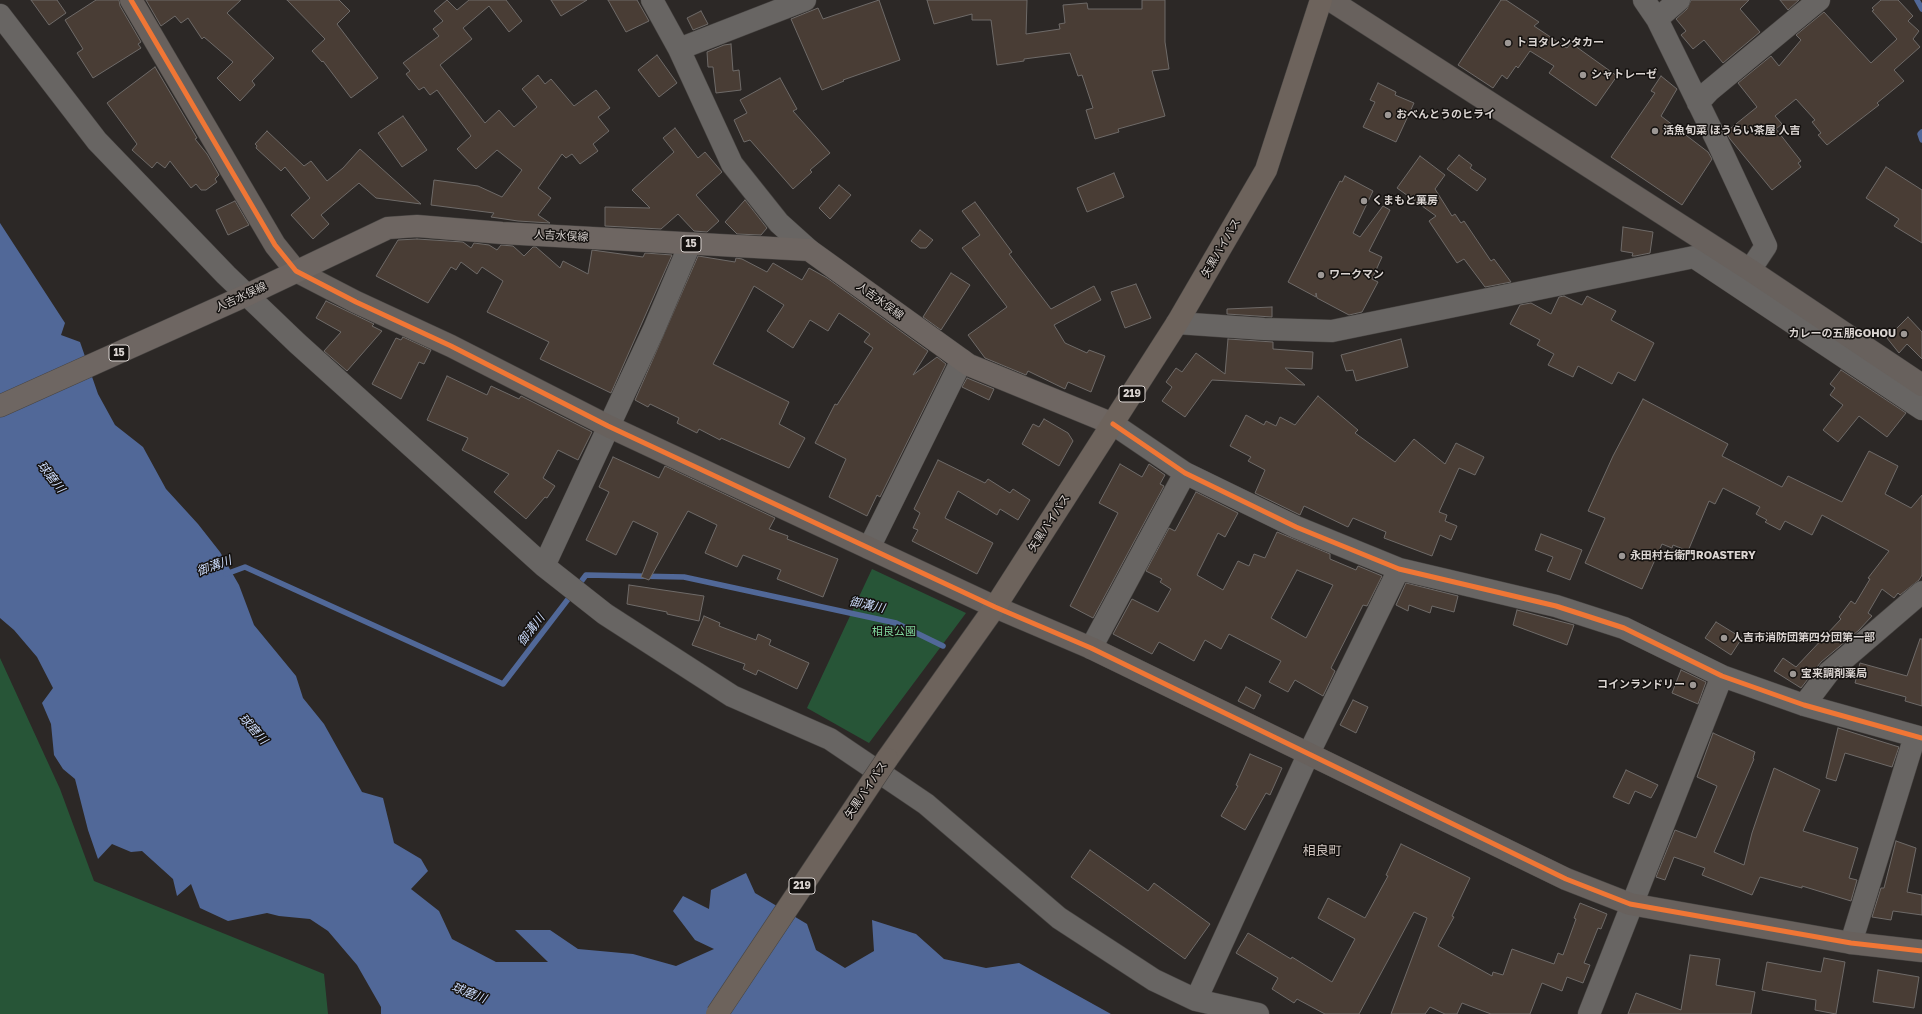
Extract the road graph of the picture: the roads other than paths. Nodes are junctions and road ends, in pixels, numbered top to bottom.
1 (131, 0) edge
2 (652, 0) edge
3 (805, 0) edge
4 (1321, 0) edge
5 (1330, 0) edge
6 (1644, 0) edge
7 (1679, 0) edge
8 (1819, 0) edge
9 (0, 15) edge
10 (1657, 19) junction
11 (679, 49) junction
12 (1698, 103) junction
13 (690, 244) junction
14 (809, 250) junction
15 (1750, 270) junction
16 (296, 271) junction
17 (242, 297) junction
18 (1177, 323) junction
19 (962, 360) junction
20 (1922, 384) edge
21 (0, 406) edge
22 (1922, 409) edge
23 (1112, 424) junction
24 (608, 426) junction
25 (1185, 472) junction
26 (869, 548) junction
27 (544, 566) junction
28 (1399, 569) junction
29 (1922, 592) edge
30 (995, 607) junction
31 (1091, 648) junction
32 (1722, 676) junction
33 (1804, 705) junction
34 (1919, 737) edge
35 (1308, 755) junction
36 (1630, 904) junction
37 (1851, 943) junction
38 (1922, 951) edge
39 (1196, 1000) junction
40 (717, 1014) edge
41 (1258, 1014) edge
42 (1589, 1014) edge

1 - 16 street
2 - 11 street
3 - 11 street
4 - 18 highway, 矢黒バイパス / 219
5 - 15 street
6 - 10 street
7 - 10 street
8 - 12 street
9 - 17 street
10 - 12 street
11 - 14 street
12 - 15 street
13 - 14 main road, 人吉水俣線 / 15
13 - 16 main road, 人吉水俣線 / 15
13 - 24 street
14 - 19 main road, 人吉水俣線
15 - 20 street
16 - 17 main road, 人吉水俣線 / 15
16 - 24 street
17 - 21 main road, 人吉水俣線 / 15
17 - 27 street
18 - 22 street
18 - 23 highway, 矢黒バイパス / 219
19 - 23 main road, 人吉水俣線
19 - 26 street
23 - 25 street
23 - 30 highway, 矢黒バイパス / 219
24 - 26 street
24 - 27 street
25 - 28 street
25 - 31 street
26 - 30 street
27 - 39 street
28 - 32 street
28 - 35 street
29 - 33 street
30 - 31 street
30 - 40 highway, 矢黒バイパス / 219, bridge
31 - 35 street
32 - 33 street
32 - 36 street
33 - 34 street
34 - 37 street
35 - 36 street
35 - 39 street
36 - 37 street
36 - 42 street
37 - 38 street
39 - 41 street

